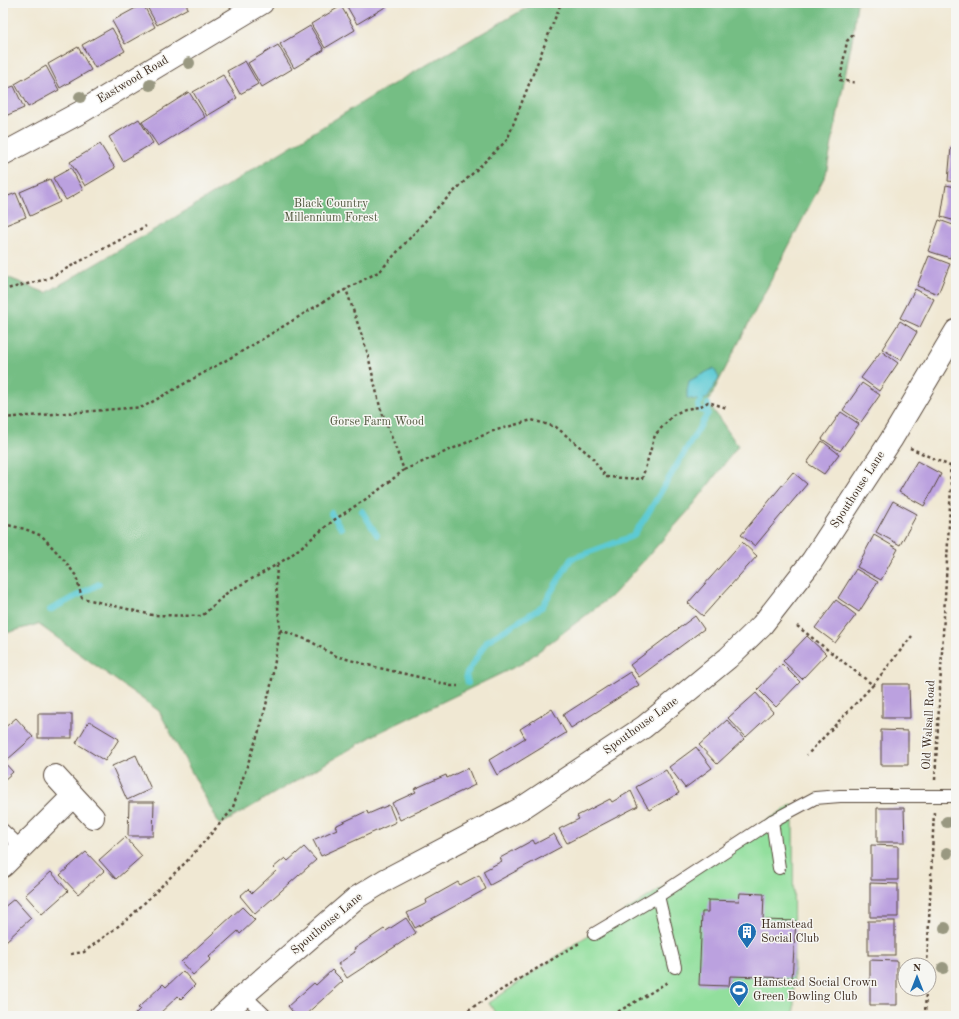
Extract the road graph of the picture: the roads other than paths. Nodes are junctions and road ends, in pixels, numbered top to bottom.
1 (262, 3) edge
2 (3, 154) edge
3 (956, 331) edge
4 (55, 776) dead end
5 (73, 796) junction
6 (956, 796) edge
7 (92, 817) dead end
8 (772, 821) junction
9 (3, 830) edge
10 (21, 847) junction
11 (3, 866) edge
12 (779, 868) dead end
13 (658, 896) junction
14 (594, 934) road end
15 (675, 967) road end
16 (244, 995) junction
17 (222, 1016) edge
18 (266, 1016) edge

1 - 2 street, Eastwood Road
3 - 16 street, Spouthouse Lane
4 - 5 street
5 - 7 street
5 - 10 street
6 - 8 lane
8 - 12 lane
8 - 13 lane
9 - 10 lane
10 - 11 street
13 - 14 lane
13 - 15 lane
16 - 17 street, Spouthouse Lane
16 - 18 lane

